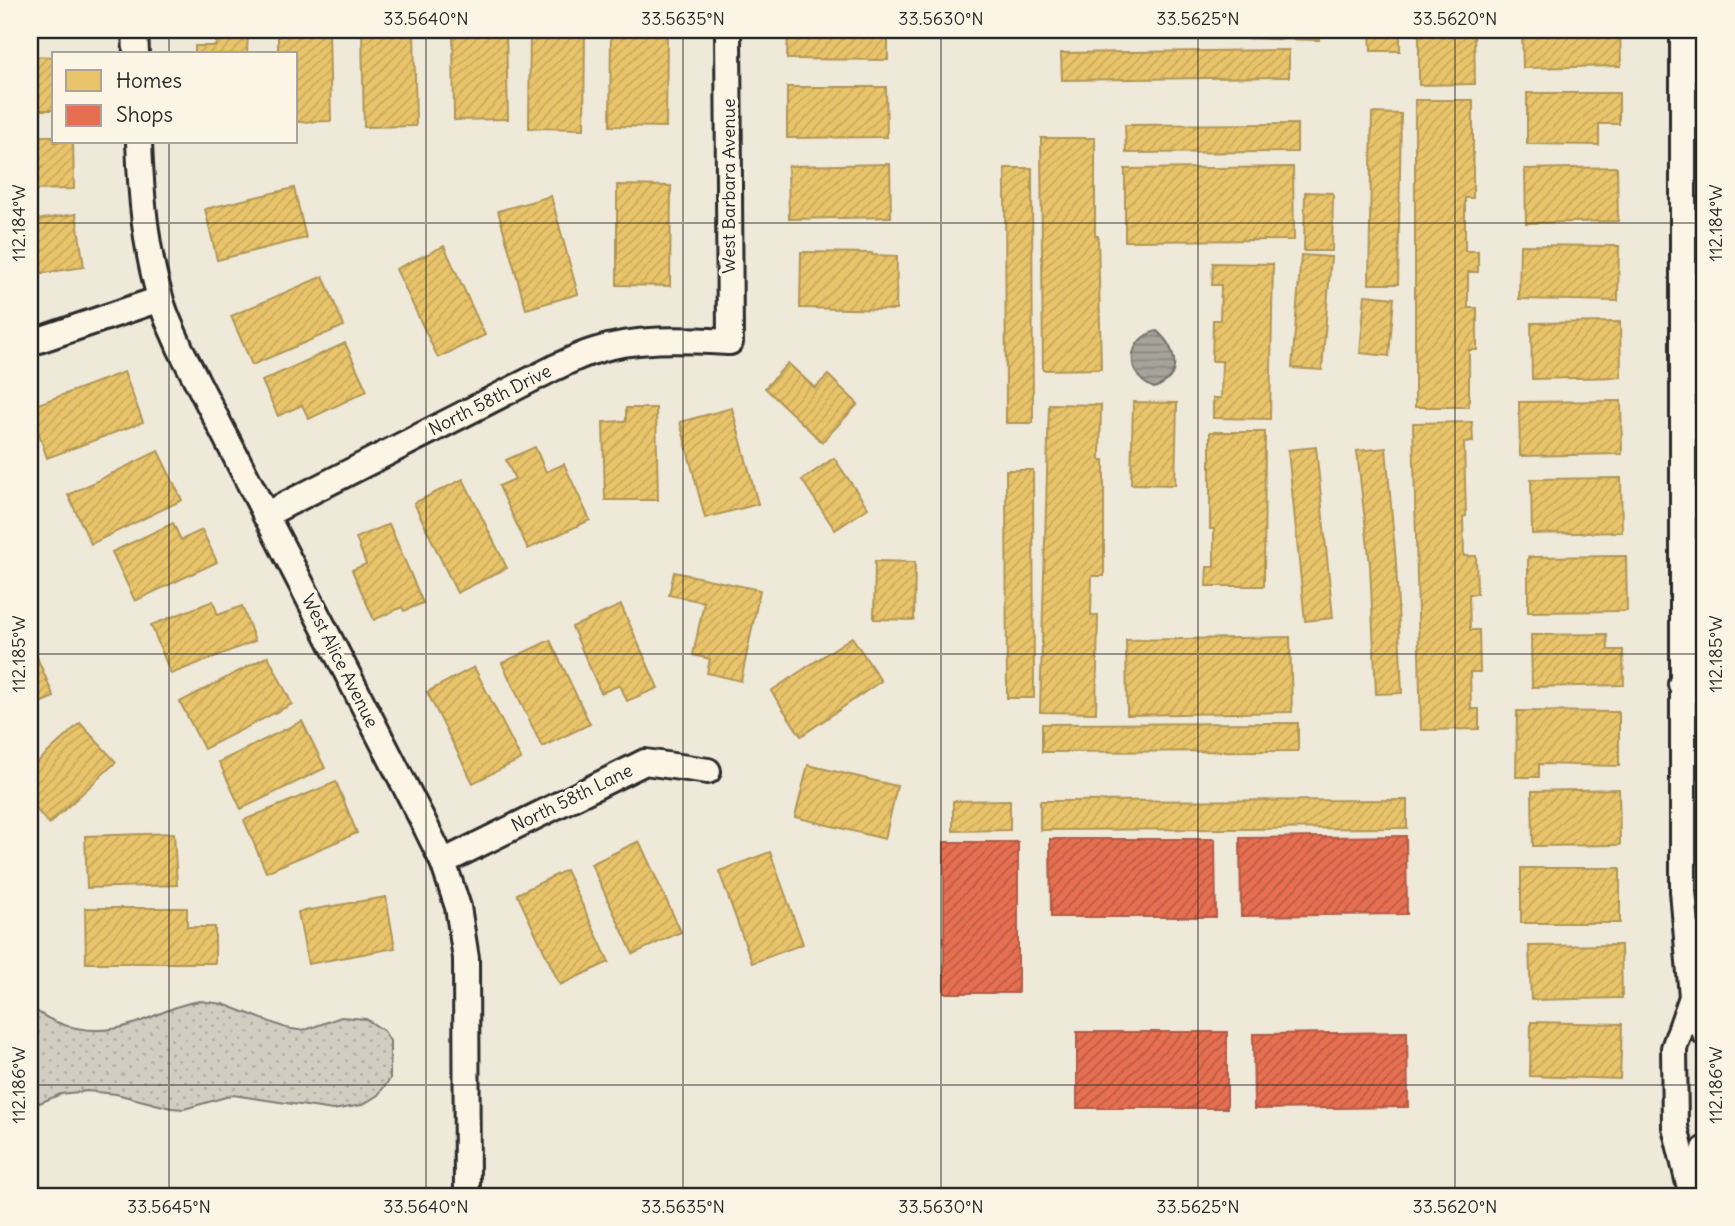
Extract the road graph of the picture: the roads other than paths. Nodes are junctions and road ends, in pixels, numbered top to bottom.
1 (135, 30) edge
2 (728, 30) edge
3 (1683, 30) edge
4 (136, 52) edge
5 (139, 144) edge
6 (160, 299) junction
7 (730, 342) joint
8 (30, 343) edge
9 (265, 515) junction
10 (1693, 684) edge
11 (708, 771) dead end
12 (443, 862) junction
13 (1692, 997) junction
14 (1705, 1033) edge
15 (1705, 1149) edge
16 (467, 1196) edge
17 (1693, 1196) edge

1 - 4 street
2 - 7 street, West Barbara Avenue
3 - 10 street
5 - 6 street, West Alice Avenue
6 - 8 street
6 - 9 street, West Alice Avenue
7 - 9 street, North 58th Drive
9 - 12 street, West Alice Avenue
10 - 13 street
11 - 12 street, North 58th Lane
12 - 16 street, West Alice Avenue
13 - 14 street
13 - 17 street
15 - 17 street

